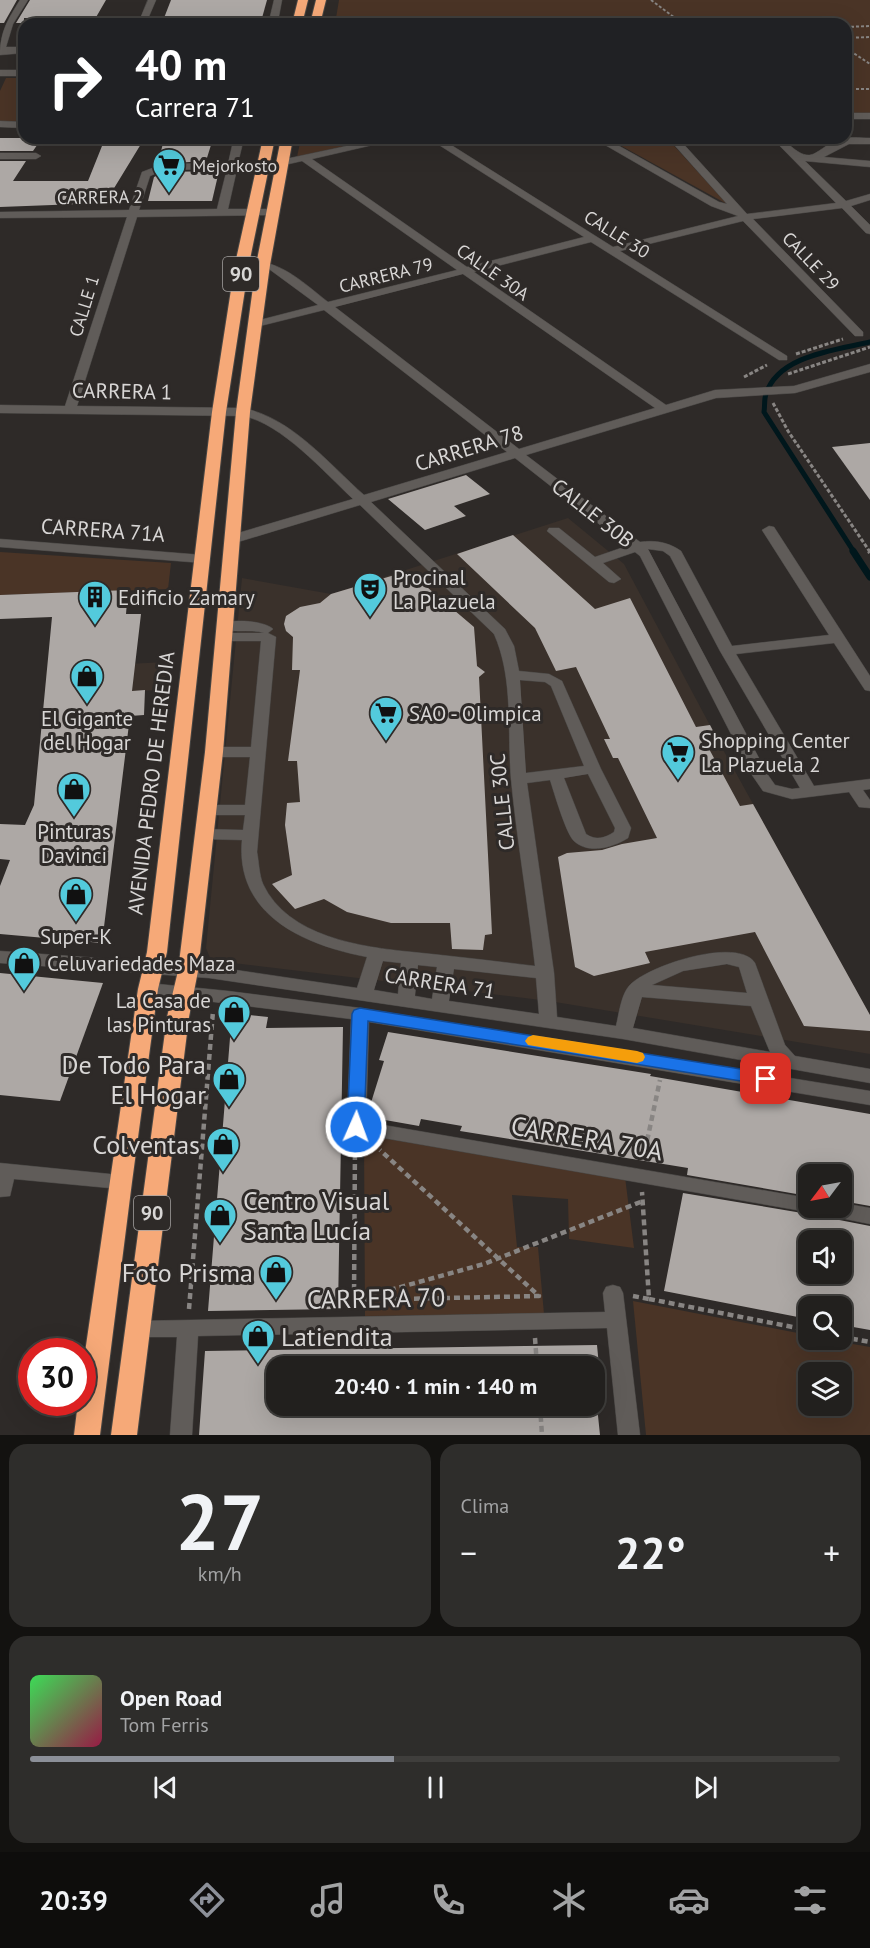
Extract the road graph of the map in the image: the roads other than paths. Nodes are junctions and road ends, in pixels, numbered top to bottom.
1 (24, 0) edge
2 (152, 0) edge
3 (278, 0) edge
4 (303, 0) edge
5 (321, 0) edge
6 (144, 18) edge
7 (274, 18) edge
8 (298, 18) edge
9 (316, 18) edge
10 (5, 24) edge
11 (18, 50) edge
12 (0, 51) edge
13 (0, 73) edge
14 (18, 73) edge
15 (852, 116) edge
16 (870, 116) edge
17 (0, 124) edge
18 (18, 125) edge
19 (852, 141) edge
20 (870, 141) edge
21 (238, 144) edge
22 (268, 144) edge
23 (285, 144) edge
24 (370, 144) edge
25 (443, 144) edge
26 (609, 144) edge
27 (678, 144) edge
28 (783, 144) edge
29 (841, 144) edge
30 (0, 156) edge
31 (36, 156) dead end
32 (796, 157) junction
33 (304, 158) junction
34 (813, 159) junction
35 (280, 163) junction
36 (870, 164) edge
37 (232, 166) junction
38 (263, 166) junction
39 (831, 191) junction
40 (870, 192) edge
41 (870, 197) edge
42 (845, 204) junction
43 (222, 212) junction
44 (253, 212) junction
45 (272, 212) junction
46 (132, 213) junction
47 (742, 214) junction
48 (0, 215) edge
49 (870, 231) edge
50 (593, 238) junction
51 (612, 250) junction
52 (242, 264) junction
53 (263, 265) junction
54 (464, 272) junction
55 (329, 306) junction
56 (256, 324) junction
57 (859, 334) dead end
58 (783, 358) dead end
59 (870, 368) edge
60 (0, 409) edge
61 (70, 410) junction
62 (665, 410) junction
63 (219, 412) junction
64 (243, 412) junction
65 (516, 454) junction
66 (363, 500) junction
67 (769, 530) dead end
68 (554, 531) dead end
69 (233, 539) junction
70 (0, 543) edge
71 (638, 547) junction
72 (203, 559) junction
73 (593, 562) junction
74 (614, 579) dead end
75 (224, 632) junction
76 (839, 638) junction
77 (727, 651) junction
78 (511, 672) junction
79 (870, 687) edge
80 (214, 752) junction
81 (259, 752) junction
82 (593, 769) junction
83 (555, 773) junction
84 (519, 779) junction
85 (870, 784) edge
86 (854, 786) junction
87 (810, 792) junction
88 (865, 804) dead end
89 (206, 810) junction
90 (253, 810) junction
91 (203, 834) junction
92 (251, 835) junction
93 (377, 953) junction
94 (0, 957) edge
95 (410, 957) junction
96 (446, 962) junction
97 (545, 973) junction
98 (150, 979) junction
99 (185, 981) junction
100 (635, 990) junction
101 (364, 994) junction
102 (406, 1000) junction
103 (758, 1000) junction
104 (439, 1005) junction
105 (360, 1014) junction
106 (549, 1023) junction
107 (623, 1033) junction
108 (789, 1062) junction
109 (870, 1076) edge
110 (870, 1098) edge
111 (3, 1170) edge
112 (120, 1182) junction
113 (3, 1191) dead end
114 (798, 1202) edge
115 (852, 1213) edge
116 (870, 1216) edge
117 (613, 1293) road end
118 (616, 1320) junction
119 (188, 1328) junction
120 (137, 1329) junction
121 (87, 1435) edge
122 (124, 1435) edge
123 (181, 1435) edge
124 (629, 1435) edge

1 - 10 street
2 - 6 street
3 - 7 street
4 - 8 highway
5 - 9 highway
10 - 12 street
11 - 12 street
13 - 14 street
15 - 16 street
17 - 18 street
19 - 20 street
21 - 37 street
22 - 38 highway, AVENIDA PEDRO DE HEREDIA / 90
23 - 35 highway, 90
24 - 33 street
25 - 50 street, CALLE 30
26 - 47 street, CALLE 29
27 - 47 street, CALLE 29
28 - 32 street
29 - 34 street
30 - 31 street
32 - 34 street
32 - 39 street
33 - 35 street
33 - 54 street, CALLE 30A
34 - 36 street
35 - 45 highway, 90
37 - 38 street
37 - 43 street
37 - 46 street, CALLE 1
38 - 44 highway, AVENIDA PEDRO DE HEREDIA / 90
39 - 40 street
39 - 42 street
41 - 42 street
42 - 47 street
42 - 49 street
43 - 44 street, CARRERA 2
43 - 46 street, CARRERA 2
44 - 45 street, CARRERA 2
44 - 52 highway, AVENIDA PEDRO DE HEREDIA / 90
45 - 53 highway, 90
46 - 48 street, CARRERA 2
46 - 61 street, CALLE 1
47 - 51 street
47 - 57 street, CALLE 29
50 - 51 street, CALLE 30
50 - 54 street, CARRERA 79
51 - 58 street, CALLE 30
52 - 53 street, CALLE 30B
52 - 63 highway, AVENIDA PEDRO DE HEREDIA / 90
53 - 55 street, CALLE 30B
53 - 56 highway, 90
54 - 55 street, CARRERA 79
54 - 62 street, CALLE 30A
55 - 56 street, CARRERA 79
55 - 65 street, CALLE 30B
56 - 64 highway, 90
59 - 62 street, CARRERA 78
60 - 61 street, CARRERA 1
61 - 63 street, CARRERA 1
62 - 65 street, CARRERA 78
63 - 64 street, CARRERA 1
63 - 72 highway, AVENIDA PEDRO DE HEREDIA / 90
64 - 66 street, CALLE 30C
64 - 69 highway, 90
65 - 66 street, CARRERA 78
65 - 71 street, CALLE 30B
66 - 69 street, CARRERA 78
66 - 78 street, CALLE 30C
67 - 76 street
68 - 73 street
69 - 75 highway, 90
70 - 72 street, CARRERA 71A
71 - 73 street
71 - 77 street
71 - 87 street, CALLE 30B
72 - 98 highway, AVENIDA PEDRO DE HEREDIA / 90
73 - 74 street
75 - 80 highway, 90
75 - 81 street
76 - 77 street
76 - 79 street
77 - 87 street
78 - 82 street
78 - 84 street, CALLE 30C
80 - 81 street
80 - 89 highway, 90
81 - 90 street
82 - 83 street
82 - 83 street
83 - 84 street
84 - 97 street, CALLE 30C
85 - 86 street, CALLE 30B
86 - 87 street, CALLE 30B
86 - 88 street
89 - 90 street
89 - 91 highway, 90
90 - 92 street
91 - 92 street
91 - 99 highway, 90
92 - 93 street
93 - 95 street
93 - 101 street
94 - 98 street, CARRERA 71
95 - 96 street
95 - 102 street
96 - 97 street
96 - 104 street
97 - 106 street, CALLE 30C
98 - 99 street, CARRERA 71
98 - 112 highway, AVENIDA PEDRO DE HEREDIA / 90
99 - 101 street, CARRERA 71
99 - 105 street, CARRERA 71
99 - 120 highway, 90
100 - 103 street
100 - 103 street
100 - 107 street
101 - 102 street, CARRERA 71
102 - 104 street, CARRERA 71
103 - 108 street
104 - 106 street, CARRERA 71
105 - 110 street, CARRERA 71
105 - 114 street, CARRERA 70A
106 - 107 street, CARRERA 71
107 - 108 street, CARRERA 71
108 - 109 street, CARRERA 71
111 - 112 street
111 - 113 street
112 - 121 highway, AVENIDA PEDRO DE HEREDIA / 90
115 - 116 street
117 - 118 street
118 - 119 street, CARRERA 70
118 - 124 street
119 - 120 street, CARRERA 70
119 - 123 street
120 - 122 highway, 90

